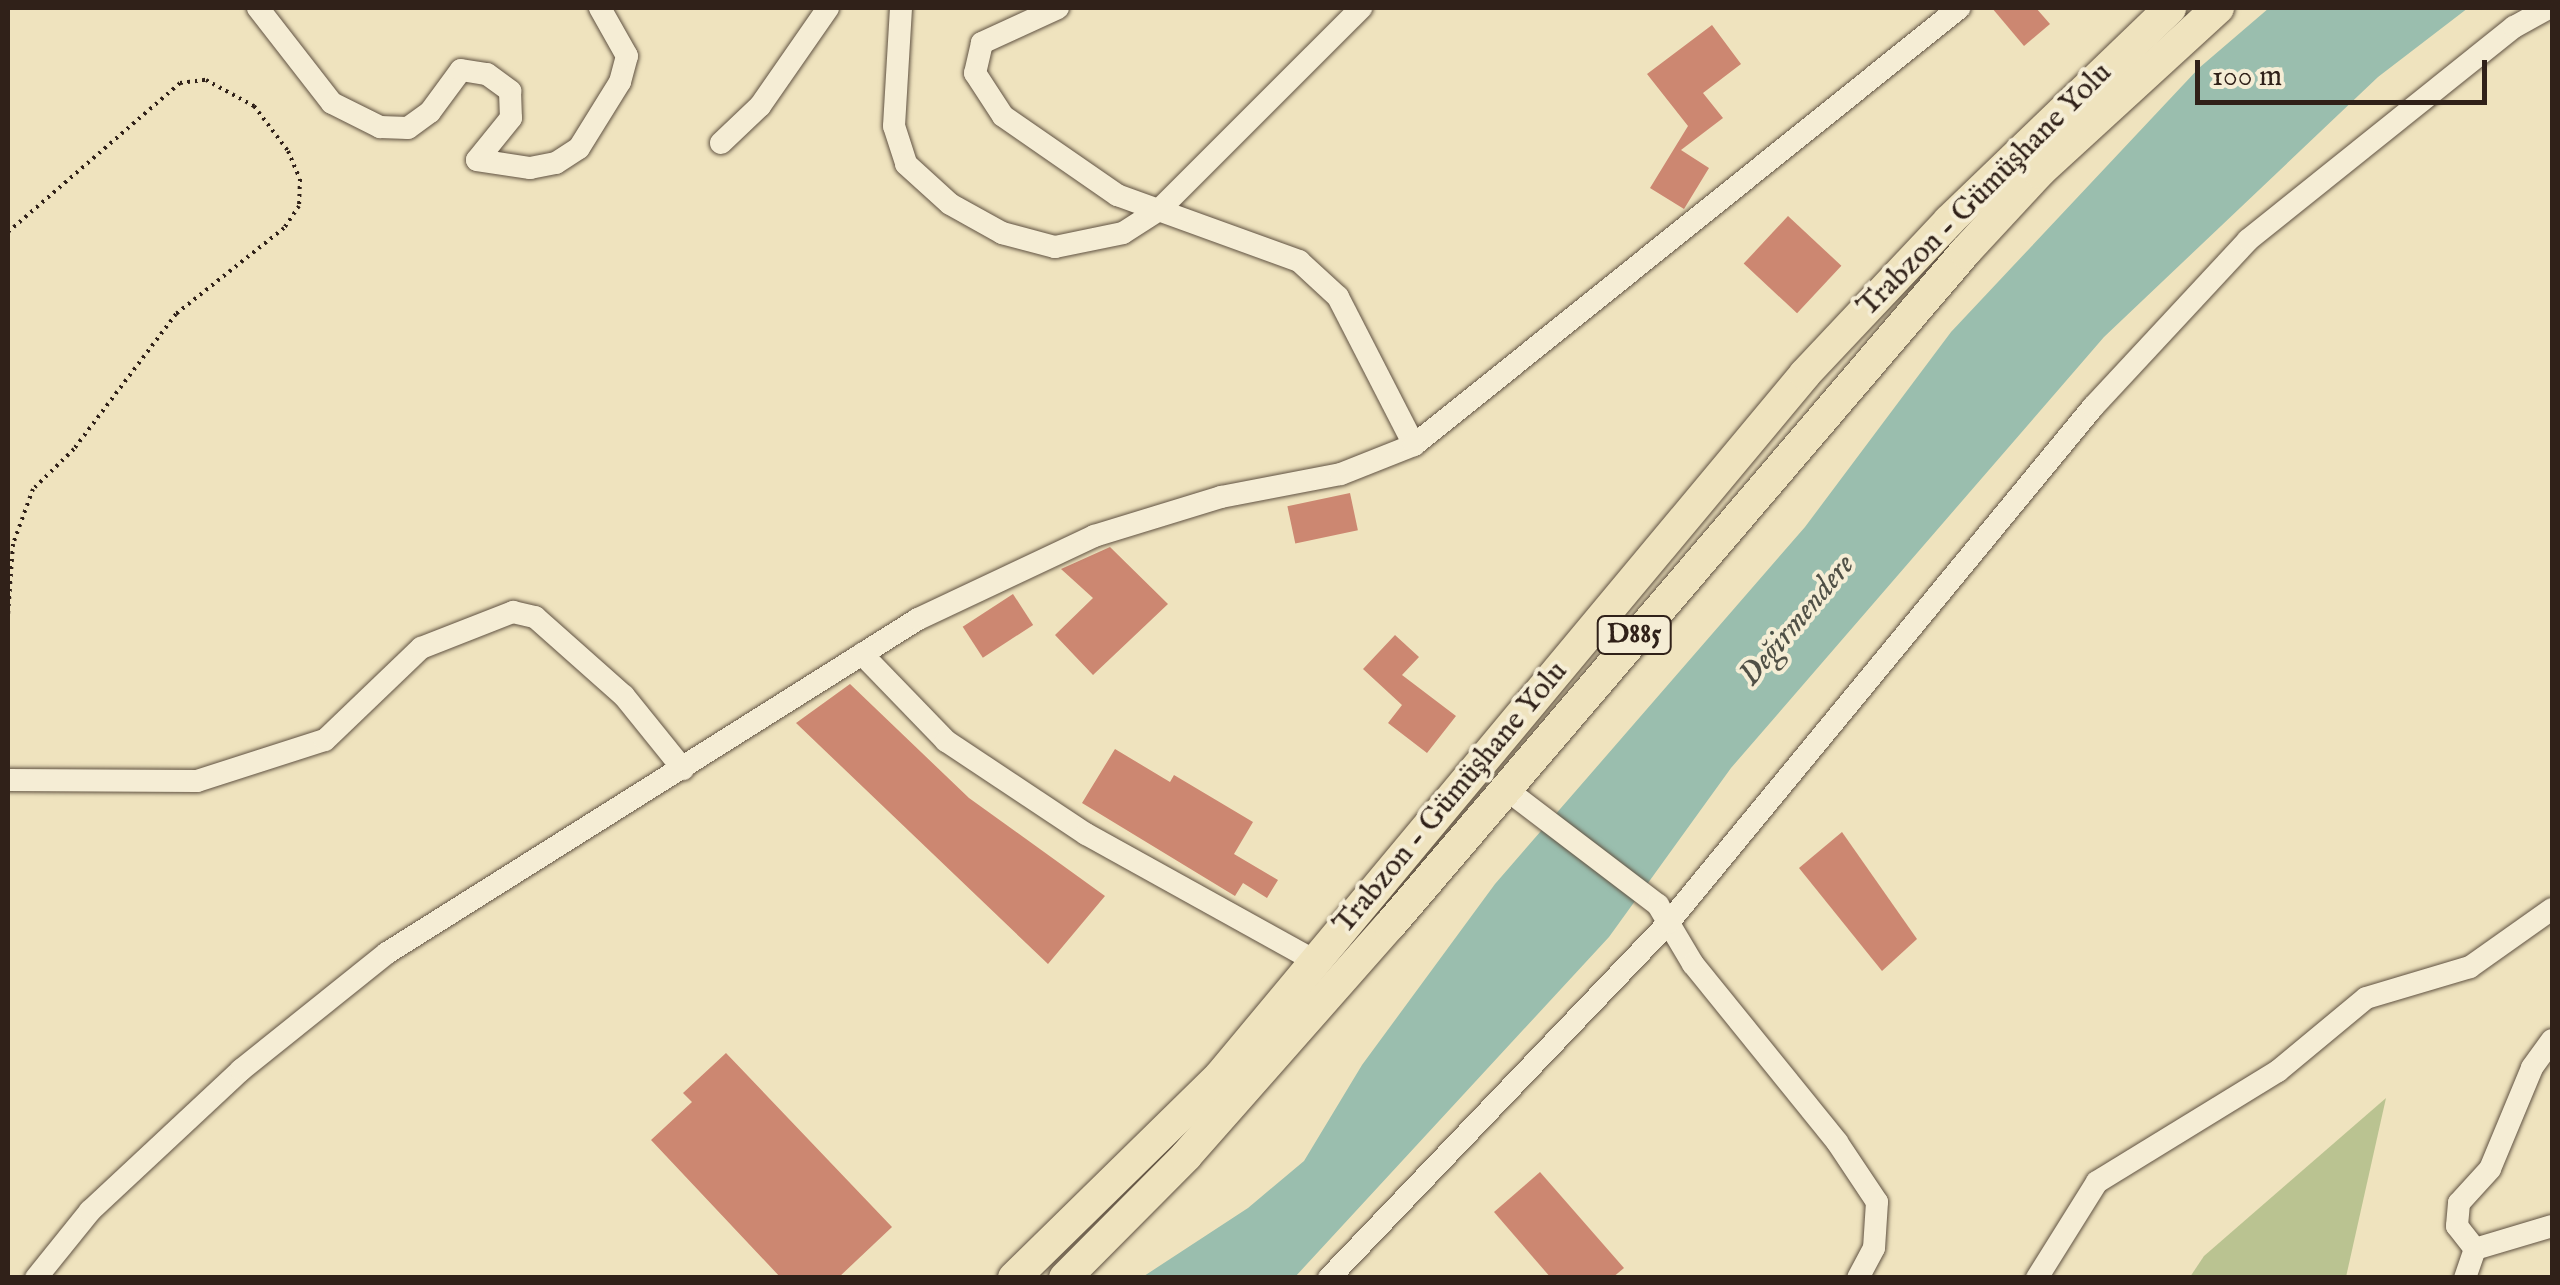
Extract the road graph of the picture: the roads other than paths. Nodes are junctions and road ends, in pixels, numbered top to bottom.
1 (258, 8) edge
2 (600, 8) edge
3 (828, 8) edge
4 (901, 8) edge
5 (1058, 8) edge
6 (1361, 8) edge
7 (1959, 8) edge
8 (2170, 8) edge
9 (2218, 8) edge
10 (2548, 8) edge
11 (721, 143) dead end
12 (1159, 210) junction
13 (1414, 445) junction
14 (862, 654) junction
15 (684, 768) junction
16 (8, 780) edge
17 (1517, 797) junction
18 (2552, 910) edge
19 (1664, 914) junction
20 (1315, 961) junction
21 (2552, 1040) edge
22 (2552, 1226) edge
23 (2475, 1249) junction
24 (36, 1278) edge
25 (1014, 1278) edge
26 (1065, 1278) edge
27 (1329, 1278) edge
28 (1858, 1278) edge
29 (2037, 1278) edge
30 (2466, 1278) edge

1 - 2 street
3 - 11 street
4 - 12 street
5 - 12 street
6 - 12 street
7 - 13 street
8 - 20 highway, Trabzon - Gümüşhane Yolu / D885
9 - 17 highway, Trabzon - Gümüşhane Yolu / D885
10 - 19 street
12 - 13 street
13 - 14 street
14 - 15 street
14 - 20 street
15 - 16 street
15 - 24 street
17 - 19 street
17 - 26 highway, Trabzon - Gümüşhane Yolu / D885
18 - 29 street
19 - 27 street
19 - 28 street
20 - 25 highway, Trabzon - Gümüşhane Yolu / D885
21 - 23 street
22 - 23 street
23 - 30 street

